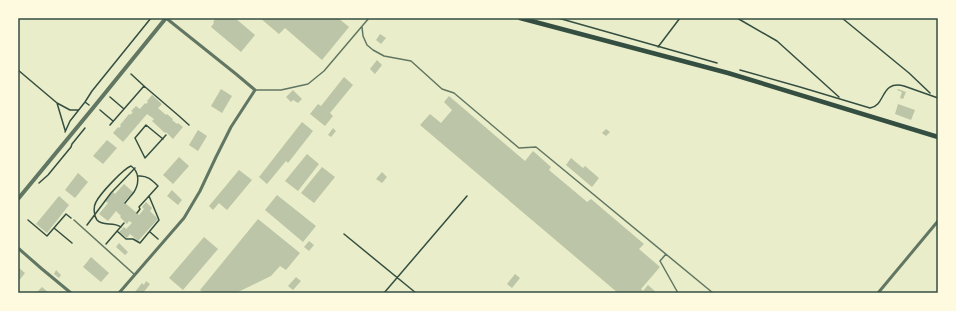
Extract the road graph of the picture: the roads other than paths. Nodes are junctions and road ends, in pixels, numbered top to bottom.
1 (166, 18) edge
2 (369, 18) edge
3 (520, 18) edge
4 (362, 27) junction
5 (255, 90) junction
6 (938, 137) edge
7 (18, 199) edge
8 (74, 220) road end
9 (938, 221) edge
10 (18, 248) edge
11 (666, 254) junction
12 (135, 275) junction
13 (122, 289) junction
14 (71, 293) edge
15 (118, 293) edge
16 (126, 293) edge
17 (678, 293) edge
18 (713, 293) edge
19 (878, 293) edge

1 - 5 street
1 - 7 street
2 - 4 lane
3 - 6 main road
4 - 5 lane
4 - 11 lane
5 - 12 street
8 - 12 lane
9 - 19 street
10 - 14 street
11 - 17 lane
11 - 18 lane
12 - 13 street
13 - 15 street
13 - 16 street

